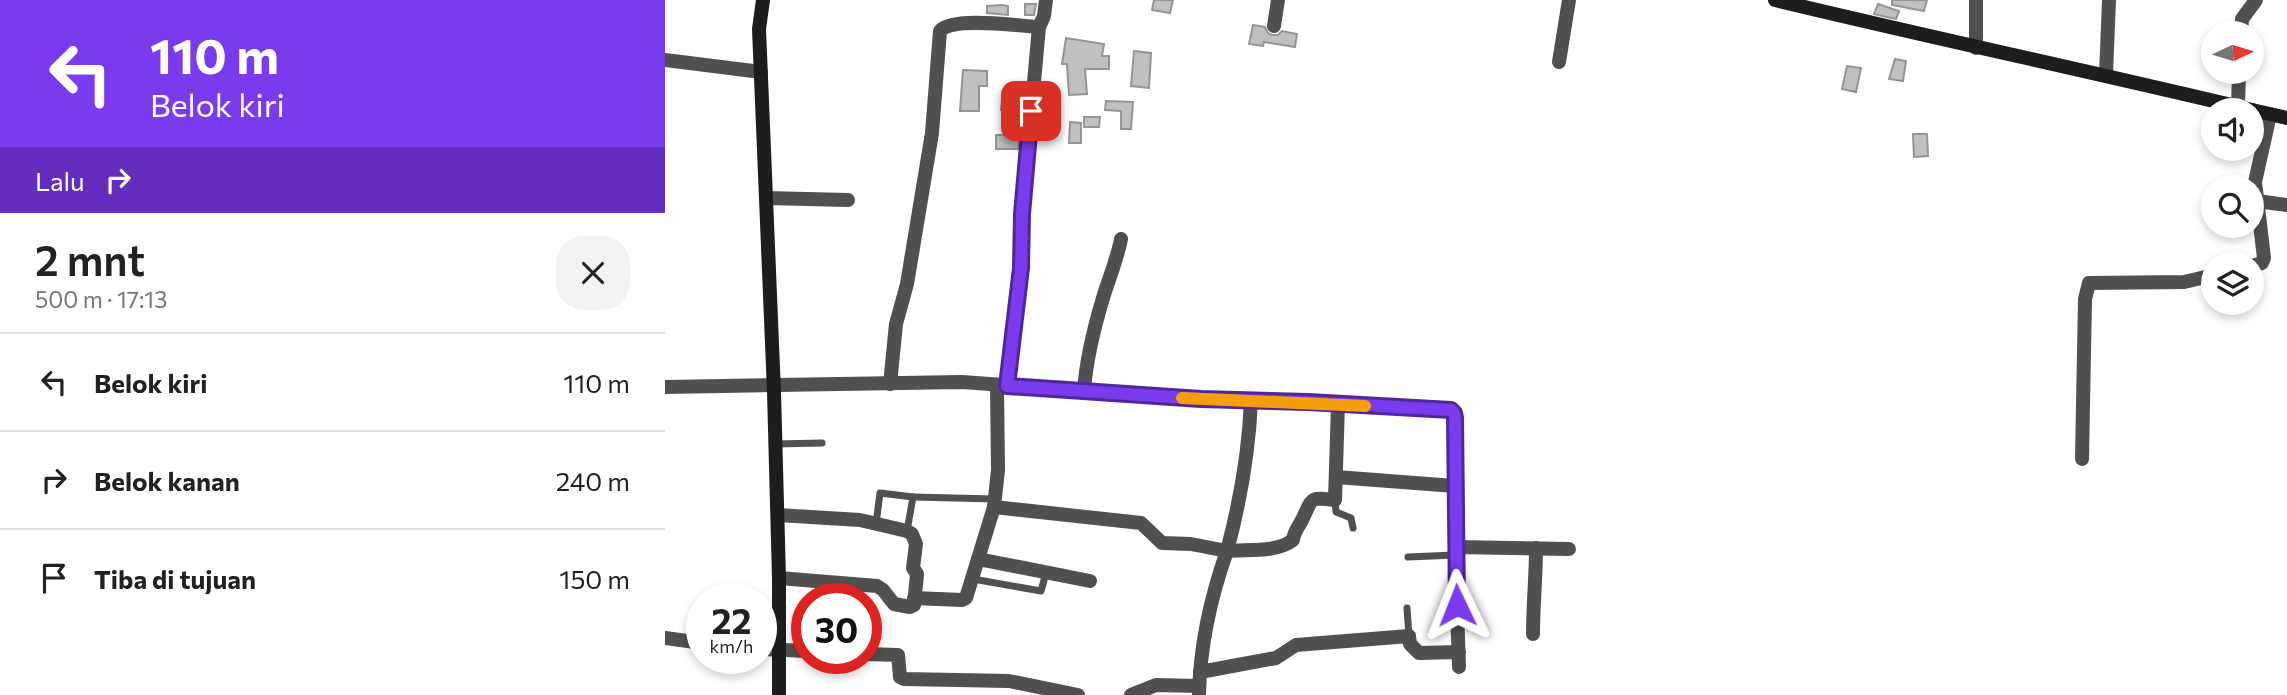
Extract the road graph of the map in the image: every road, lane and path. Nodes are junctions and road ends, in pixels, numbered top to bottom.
1 (763, 0) edge
2 (1046, 0) edge
3 (1278, 0) edge
4 (1569, 0) edge
5 (1775, 0) edge
6 (1976, 0) edge
7 (2109, 0) edge
8 (2256, 0) edge
9 (2242, 21) edge
10 (1274, 26) dead end
11 (1039, 27) junction
12 (1976, 48) junction
13 (665, 60) edge
14 (1559, 62) dead end
15 (761, 72) junction
16 (2106, 75) junction
17 (2201, 98) edge
18 (2264, 113) edge
19 (2270, 115) junction
20 (2287, 118) edge
21 (2257, 175) edge
22 (766, 198) junction
23 (848, 200) dead end
24 (2264, 202) edge
25 (2287, 205) edge
26 (1121, 239) dead end
27 (2201, 278) edge
28 (890, 384) junction
29 (1002, 385) junction
30 (665, 387) edge
31 (774, 387) junction
32 (1083, 391) junction
33 (1251, 401) junction
34 (1338, 404) junction
35 (822, 443) dead end
36 (776, 444) junction
37 (2082, 459) dead end
38 (1336, 477) junction
39 (1455, 486) junction
40 (913, 497) junction
41 (1335, 500) junction
42 (994, 503) junction
43 (778, 516) junction
44 (876, 524) junction
45 (1353, 528) dead end
46 (907, 531) junction
47 (1536, 548) junction
48 (1569, 549) dead end
49 (1227, 551) junction
50 (1455, 551) junction
51 (1408, 557) dead end
52 (978, 559) junction
53 (1046, 573) junction
54 (779, 578) junction
55 (972, 579) junction
56 (1090, 581) dead end
57 (914, 598) junction
58 (1407, 607) dead end
59 (1533, 634) dead end
60 (1409, 636) junction
61 (665, 638) edge
62 (686, 641) edge
63 (779, 650) junction
64 (791, 650) edge
65 (882, 654) edge
66 (1199, 684) edge
67 (779, 695) edge
68 (1078, 695) edge
69 (1131, 695) edge

1 - 15 main road
2 - 11 street
3 - 10 street
4 - 14 street
5 - 12 main road
6 - 12 street
7 - 16 street
8 - 9 street
11 - 28 street
11 - 29 street
12 - 16 main road
13 - 15 street
15 - 22 main road
16 - 17 main road
18 - 19 main road
19 - 20 main road
19 - 21 street
22 - 23 street
22 - 31 main road
24 - 25 street
26 - 32 street
27 - 37 street
28 - 29 street
28 - 31 street
29 - 32 street
29 - 42 street
30 - 31 street
31 - 36 main road
32 - 33 street
33 - 34 street
33 - 49 street
34 - 38 street
34 - 39 street
35 - 36 lane
36 - 43 main road
38 - 39 street
38 - 41 street
39 - 50 street
40 - 42 lane
40 - 44 lane
40 - 46 lane
41 - 45 lane
41 - 49 street
42 - 49 street
42 - 52 street
43 - 44 street
43 - 54 main road
44 - 46 street
46 - 57 street
47 - 48 street
47 - 50 street
47 - 59 street
49 - 66 street
50 - 51 lane
50 - 60 street
52 - 53 street
52 - 55 street
53 - 55 lane
53 - 56 street
54 - 57 street
54 - 63 main road
55 - 57 street
58 - 60 lane
60 - 66 street
61 - 62 street
63 - 64 street
63 - 67 main road
65 - 68 street
66 - 69 street

